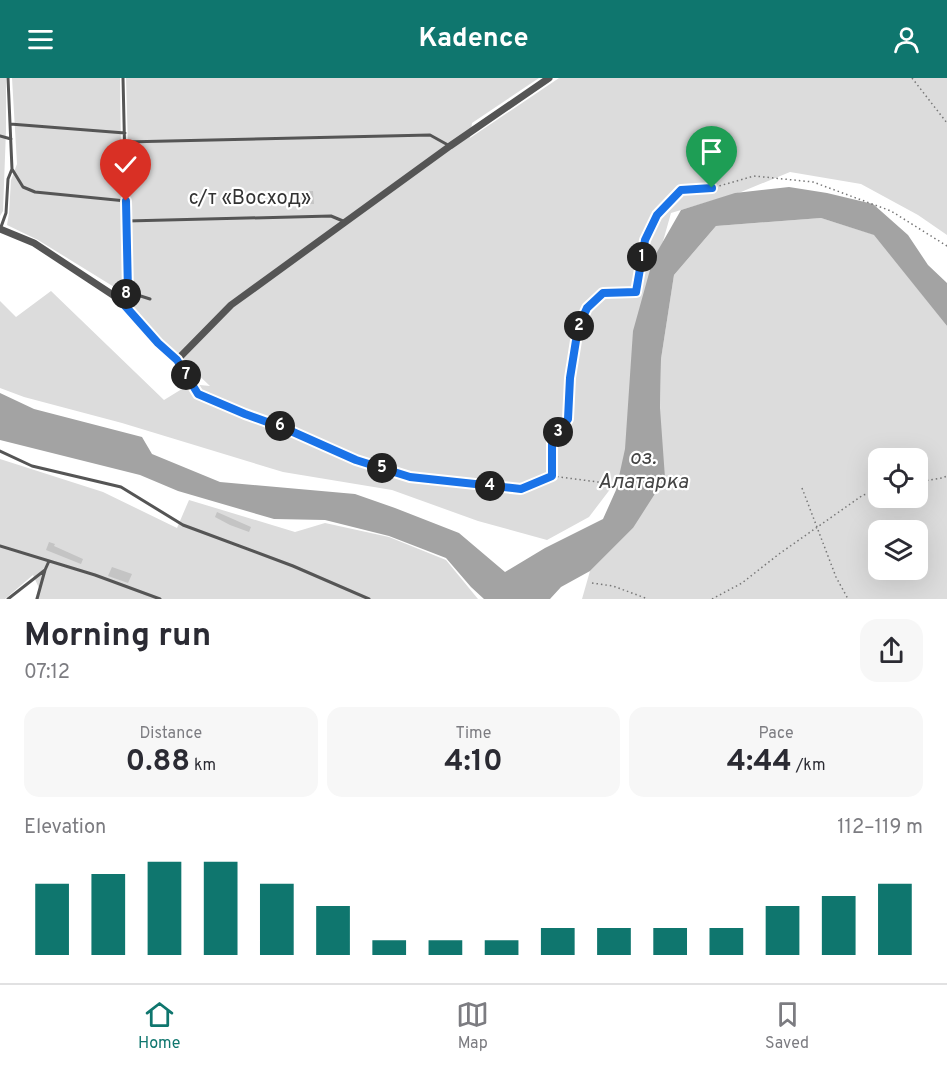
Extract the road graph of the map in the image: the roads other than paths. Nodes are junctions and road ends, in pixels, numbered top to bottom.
1 (9, 78) edge
2 (123, 78) edge
3 (549, 78) edge
4 (10, 124) junction
5 (125, 133) junction
6 (0, 136) edge
7 (10, 139) junction
8 (125, 142) junction
9 (450, 146) junction
10 (12, 169) junction
11 (126, 201) junction
12 (127, 221) junction
13 (345, 222) junction
14 (0, 229) edge
15 (128, 292) junction
16 (119, 299) junction
17 (150, 299) dead end
18 (0, 452) edge
19 (1, 548) edge
20 (49, 561) junction
21 (45, 570) junction
22 (8, 599) edge
23 (37, 599) edge
24 (160, 599) edge
25 (369, 599) edge

1 - 4 lane
2 - 5 lane
3 - 9 street
4 - 5 lane
4 - 7 lane
5 - 8 lane
6 - 7 lane
7 - 10 lane
8 - 9 lane
8 - 11 lane
9 - 13 street
10 - 11 lane
10 - 14 lane
11 - 12 lane
12 - 13 lane
12 - 15 lane
13 - 16 street
14 - 16 street
15 - 16 lane
15 - 17 lane
18 - 25 lane
19 - 20 lane
20 - 21 lane
20 - 24 lane
21 - 22 lane
21 - 23 lane

